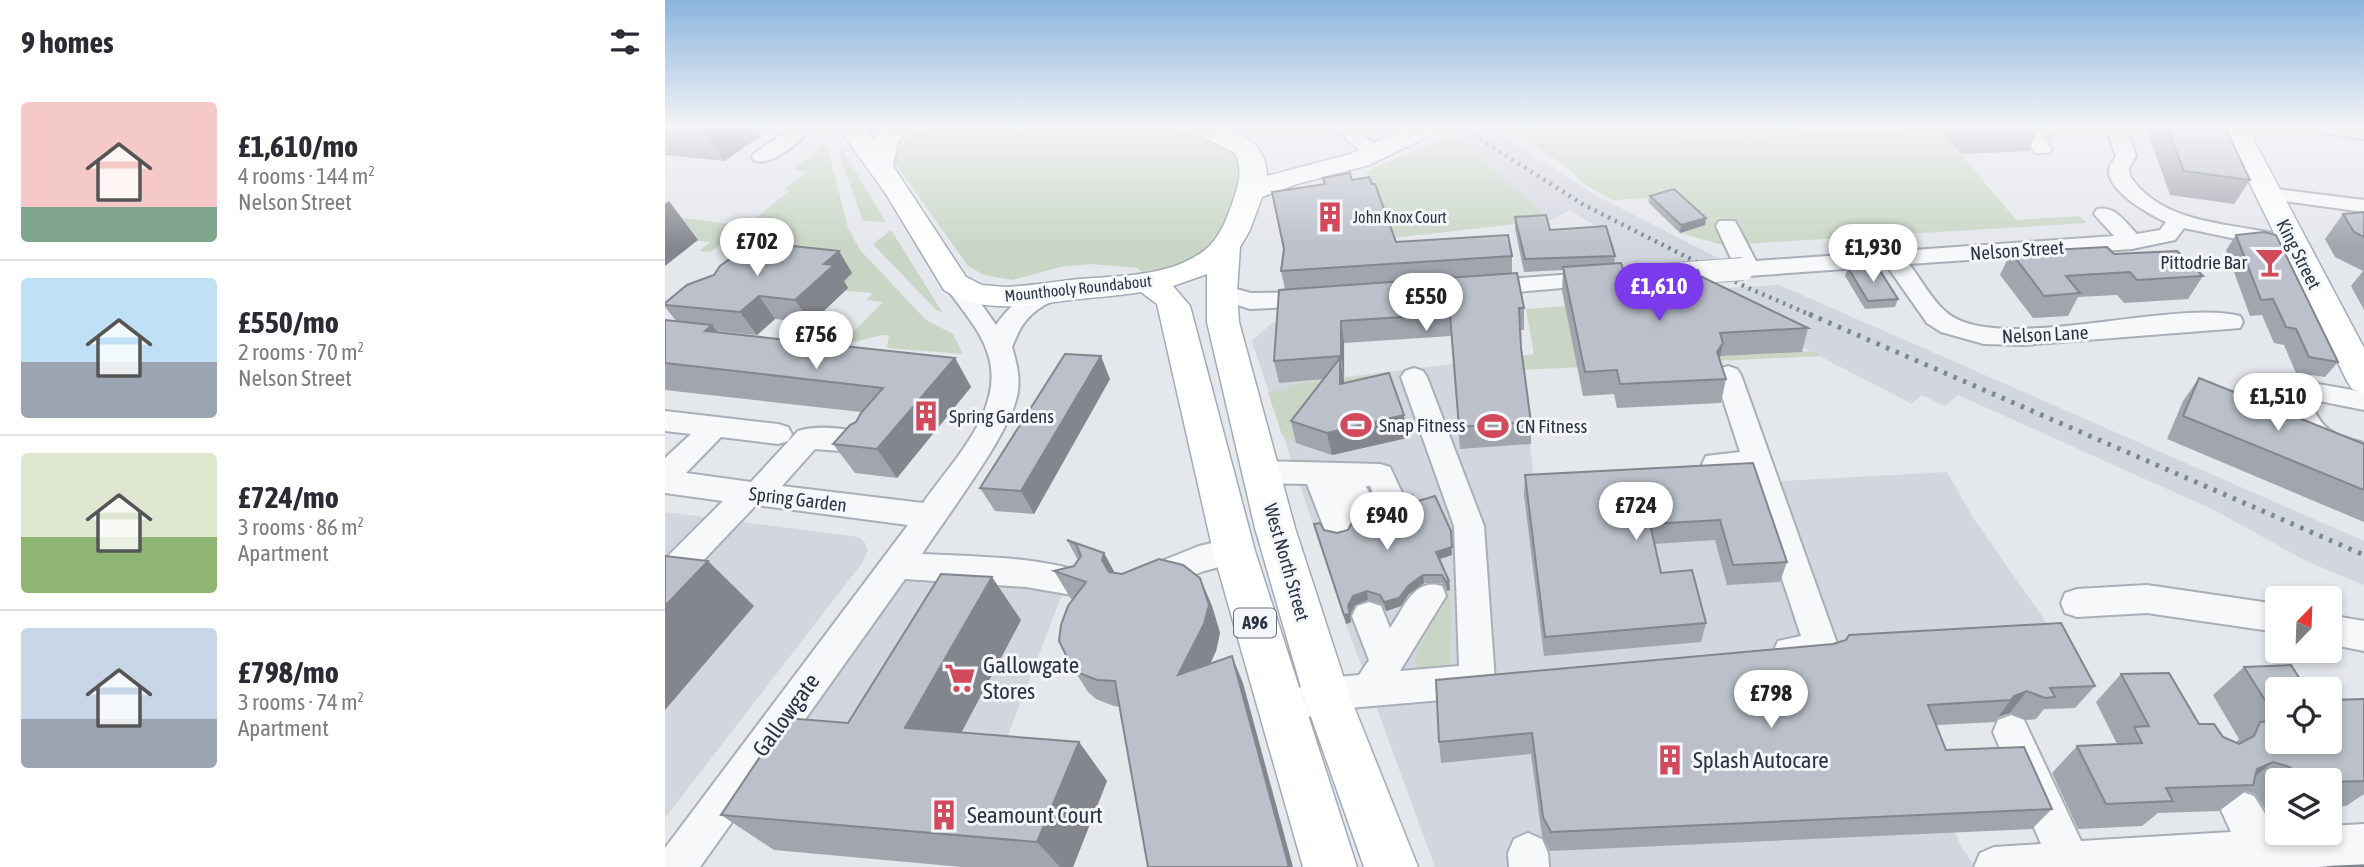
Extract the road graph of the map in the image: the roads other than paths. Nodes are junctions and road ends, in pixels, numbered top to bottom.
1 (881, 167) edge
2 (1253, 167) edge
3 (1315, 167) edge
4 (2120, 167) edge
5 (2255, 167) edge
6 (1250, 192) junction
7 (2269, 194) junction
8 (2364, 206) edge
9 (2105, 214) dead end
10 (2179, 220) junction
11 (1727, 226) dead end
12 (2132, 242) junction
13 (2294, 243) junction
14 (1225, 247) junction
15 (1893, 258) junction
16 (1746, 269) junction
17 (1147, 282) junction
18 (955, 283) junction
19 (1453, 290) edge
20 (1221, 292) junction
21 (1050, 293) junction
22 (1342, 297) edge
23 (2231, 322) dead end
24 (999, 347) junction
25 (1728, 375) edge
26 (1414, 377) dead end
27 (2364, 381) edge
28 (2364, 401) edge
29 (665, 421) edge
30 (715, 427) junction
31 (778, 434) dead end
32 (865, 443) edge
33 (2364, 453) edge
34 (1758, 462) junction
35 (1716, 464) edge
36 (1262, 472) junction
37 (1333, 474) junction
38 (665, 476) edge
39 (665, 482) edge
40 (753, 493) junction
41 (1395, 510) dead end
42 (931, 516) junction
43 (1351, 523) edge
44 (1234, 551) junction
45 (897, 565) junction
46 (665, 580) edge
47 (1078, 583) edge
48 (1135, 587) edge
49 (1415, 601) dead end
50 (2077, 604) dead end
51 (1369, 616) dead end
52 (2265, 616) edge
53 (2342, 632) edge
54 (2364, 636) edge
55 (1753, 655) edge
56 (1361, 682) junction
57 (1281, 711) junction
58 (2011, 732) dead end
59 (2240, 810) edge
60 (2364, 844) edge
61 (2263, 849) junction
62 (2069, 861) junction
63 (676, 867) edge
64 (1331, 867) edge
65 (1391, 867) edge
66 (1994, 867) edge

1 - 18 main road
2 - 6 main road, Mounthooly Roundabout / A96
3 - 6 main road
4 - 10 street
5 - 7 main road, King Street
6 - 14 main road, Mounthooly Roundabout / A96
7 - 8 street
7 - 13 main road, King Street
9 - 12 street
10 - 12 street, Nelson Street
10 - 13 street
11 - 16 street
12 - 15 street, Nelson Street
13 - 27 main road, King Street
14 - 17 main road, Mounthooly Roundabout / A96
14 - 20 main road, West North Street / A96
15 - 16 street, Nelson Street
15 - 23 street, Nelson Lane
16 - 19 street, Nelson Street, bridge
17 - 21 main road, Mounthooly Roundabout / A96
17 - 44 main road, A96
18 - 21 main road, Mounthooly Roundabout / A96
18 - 24 street, Gallowgate
20 - 22 street
20 - 36 main road, West North Street / A96
21 - 24 street
24 - 42 street, Gallowgate
25 - 34 street
26 - 56 street
28 - 33 street
29 - 30 street
30 - 31 street
30 - 38 street
32 - 40 street
34 - 35 street
34 - 55 street
36 - 37 street
36 - 56 main road, West North Street / A96
37 - 41 street
37 - 43 street
39 - 40 street, Spring Garden
40 - 42 street, Spring Garden
40 - 46 street
42 - 45 street, Gallowgate
44 - 48 street
44 - 57 main road, A96
45 - 47 street
45 - 63 street, Gallowgate
49 - 56 street
50 - 52 street
51 - 56 street
53 - 54 street
56 - 57 street
56 - 65 main road, West North Street / A96
57 - 64 main road, A96
58 - 62 street
59 - 61 street
60 - 61 street
61 - 62 street
62 - 66 street

